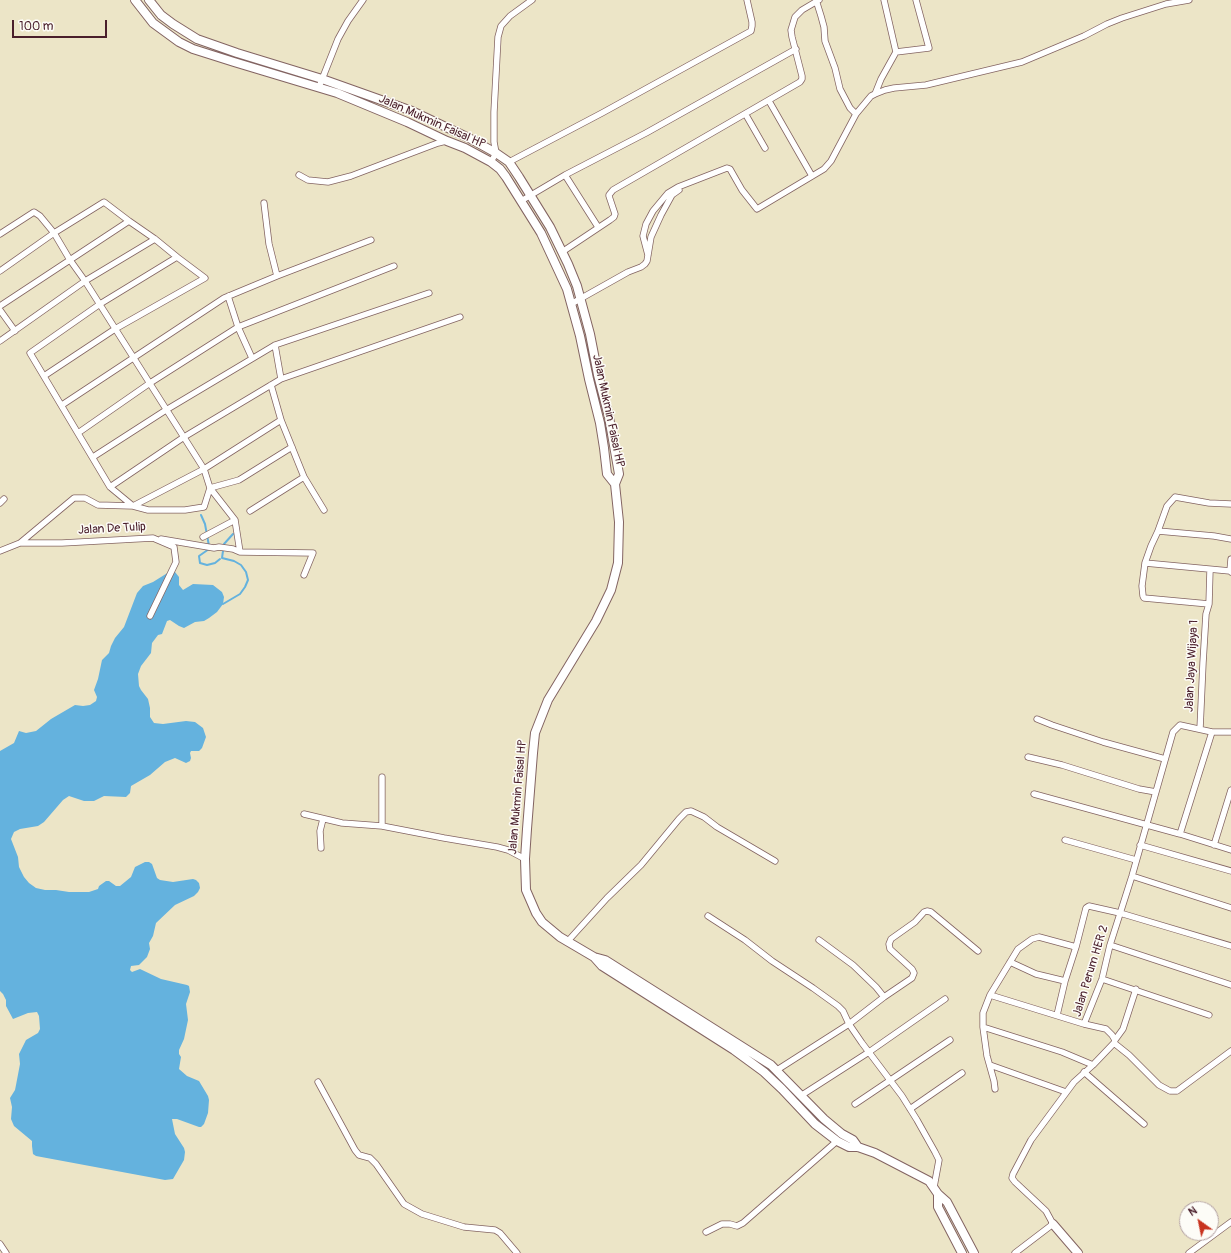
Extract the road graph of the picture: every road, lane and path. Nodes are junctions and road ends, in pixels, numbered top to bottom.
1 (135, 0) edge
2 (149, 0) edge
3 (363, 0) edge
4 (532, 0) edge
5 (747, 0) edge
6 (884, 0) edge
7 (916, 0) edge
8 (1189, 0) edge
9 (817, 1) edge
10 (524, 2) edge
11 (796, 49) junction
12 (896, 52) junction
13 (322, 79) junction
14 (319, 88) junction
15 (875, 94) junction
16 (769, 101) junction
17 (856, 114) junction
18 (746, 115) junction
19 (447, 141) junction
20 (765, 148) dead end
21 (496, 153) junction
22 (491, 162) junction
23 (509, 162) junction
24 (299, 175) dead end
25 (565, 175) junction
26 (812, 176) junction
27 (687, 183) junction
28 (530, 196) junction
29 (521, 202) junction
30 (264, 203) dead end
31 (129, 221) junction
32 (598, 227) junction
33 (54, 233) junction
34 (0, 234) edge
35 (155, 239) junction
36 (371, 240) dead end
37 (562, 252) junction
38 (648, 255) junction
39 (177, 257) junction
40 (70, 260) junction
41 (394, 266) dead end
42 (0, 271) edge
43 (277, 276) junction
44 (85, 281) junction
45 (429, 293) dead end
46 (228, 296) junction
47 (580, 300) junction
48 (100, 304) junction
49 (571, 304) junction
50 (0, 306) edge
51 (0, 310) edge
52 (460, 317) dead end
53 (238, 327) junction
54 (115, 329) junction
55 (15, 331) junction
56 (0, 340) edge
57 (275, 345) junction
58 (134, 357) junction
59 (252, 358) junction
60 (44, 376) junction
61 (281, 379) junction
62 (150, 383) junction
63 (271, 385) junction
64 (62, 405) junction
65 (166, 410) junction
66 (281, 420) junction
67 (78, 433) junction
68 (184, 437) junction
69 (292, 447) junction
70 (93, 457) junction
71 (204, 469) junction
72 (304, 477) junction
73 (615, 484) junction
74 (110, 487) junction
75 (210, 488) junction
76 (1231, 504) edge
77 (133, 506) junction
78 (324, 510) dead end
79 (250, 511) dead end
80 (235, 520) junction
81 (1158, 531) junction
82 (202, 537) dead end
83 (153, 538) junction
84 (1231, 539) edge
85 (20, 543) junction
86 (0, 551) edge
87 (240, 552) junction
88 (1231, 559) edge
89 (1145, 563) junction
90 (1210, 570) junction
91 (1231, 572) edge
92 (304, 575) dead end
93 (1209, 604) junction
94 (150, 616) dead end
95 (1037, 719) dead end
96 (1200, 729) junction
97 (1212, 732) junction
98 (1231, 732) edge
99 (1028, 757) dead end
100 (1165, 760) junction
101 (382, 777) dead end
102 (1231, 790) edge
103 (1156, 792) junction
104 (1034, 794) dead end
105 (304, 814) dead end
106 (322, 819) junction
107 (1146, 825) junction
108 (382, 826) junction
109 (1180, 834) junction
110 (1065, 840) dead end
111 (1140, 844) junction
112 (1214, 845) junction
113 (322, 848) dead end
114 (1231, 850) edge
115 (525, 859) junction
116 (775, 860) dead end
117 (1136, 860) junction
118 (1231, 871) edge
119 (1132, 876) junction
120 (1231, 908) edge
121 (1120, 914) junction
122 (708, 916) dead end
123 (819, 940) dead end
124 (567, 942) junction
125 (1110, 945) junction
126 (1231, 946) edge
127 (1076, 947) junction
128 (978, 951) dead end
129 (594, 957) junction
130 (1010, 962) junction
131 (1102, 979) junction
132 (1065, 981) junction
133 (1231, 985) edge
134 (1136, 989) junction
135 (990, 995) junction
136 (884, 997) junction
137 (945, 999) dead end
138 (1057, 1015) junction
139 (1209, 1015) dead end
140 (849, 1024) junction
141 (1084, 1024) junction
142 (983, 1027) junction
143 (950, 1040) dead end
144 (1114, 1042) junction
145 (1231, 1051) edge
146 (869, 1052) junction
147 (990, 1065) junction
148 (1093, 1065) junction
149 (777, 1070) junction
150 (1084, 1072) junction
151 (962, 1073) dead end
152 (890, 1080) junction
153 (318, 1082) dead end
154 (995, 1089) dead end
155 (1066, 1092) junction
156 (802, 1095) junction
157 (855, 1104) dead end
158 (910, 1109) junction
159 (1144, 1124) dead end
160 (836, 1141) junction
161 (858, 1147) junction
162 (934, 1187) junction
163 (1231, 1222) edge
164 (1053, 1224) junction
165 (706, 1232) dead end
166 (0, 1244) edge
167 (6, 1253) edge
168 (517, 1253) edge
169 (962, 1253) edge
170 (974, 1253) edge
171 (1015, 1253) edge
172 (1078, 1253) edge
173 (1189, 1253) edge

1 - 14 street, Jalan Mukmin Faisal HP
2 - 13 street, Jalan Mukmin Faisal HP
3 - 13 street
4 - 10 street
5 - 23 street
6 - 12 street
7 - 12 street
8 - 15 street
9 - 11 street
9 - 17 street
10 - 21 street
11 - 16 street
11 - 25 street
12 - 15 street
13 - 14 street
13 - 21 street, Jalan Mukmin Faisal HP
14 - 19 street, Jalan Mukmin Faisal HP
15 - 17 street
16 - 18 street
16 - 26 street
17 - 26 street
18 - 20 street
18 - 32 street
19 - 22 street, Jalan Mukmin Faisal HP
19 - 24 street
21 - 22 street
21 - 23 street, Jalan Mukmin Faisal HP
22 - 29 street, Jalan Mukmin Faisal HP
23 - 28 street, Jalan Mukmin Faisal HP
25 - 28 street
25 - 32 street
26 - 27 street
27 - 38 street
27 - 38 street
28 - 29 street
28 - 37 street, Jalan Mukmin Faisal HP
29 - 49 street, Jalan Mukmin Faisal HP
30 - 43 street
31 - 33 street
31 - 35 street
31 - 40 street
32 - 37 street
33 - 34 street
33 - 40 street
33 - 42 street
35 - 39 street
35 - 44 street
36 - 43 street
37 - 47 street, Jalan Mukmin Faisal HP
38 - 47 street
39 - 48 street
39 - 54 street
40 - 44 street
40 - 50 street
41 - 53 street
43 - 46 street
44 - 48 street
44 - 55 street
45 - 57 street
46 - 53 street
46 - 58 street
47 - 49 street
47 - 73 street, Jalan Mukmin Faisal HP
48 - 54 street
48 - 60 street
49 - 73 street, Jalan Mukmin Faisal HP
51 - 55 street
52 - 61 street
53 - 59 street
53 - 62 street
54 - 58 street
54 - 60 street
55 - 56 street
57 - 59 street
57 - 61 street
58 - 62 street
58 - 64 street
59 - 65 street
60 - 64 street
61 - 63 street
62 - 65 street
62 - 67 street
63 - 66 street
63 - 68 street
64 - 67 street
65 - 68 street
65 - 70 street
66 - 69 street
66 - 71 street
67 - 70 street
68 - 71 street
68 - 74 street
69 - 72 street
69 - 75 street
70 - 74 street
71 - 75 street
71 - 77 street
72 - 78 street
72 - 79 street
73 - 115 street, Jalan Mukmin Faisal HP
74 - 77 street
75 - 77 street
75 - 80 street
76 - 81 street
77 - 85 street
80 - 82 street
80 - 87 street
81 - 84 street
81 - 89 street
83 - 85 street, Jalan De Tulip
83 - 87 street
83 - 94 street, Jalan De Tulip
85 - 86 street, Jalan De Tulip
87 - 92 street
88 - 91 street
89 - 90 street
89 - 93 street
90 - 91 street
90 - 93 street, Jalan Jaya Wijaya 1
93 - 96 street, Jalan Jaya Wijaya 1
95 - 100 street
96 - 97 street
96 - 100 street, Jalan Perum HER 2
97 - 98 street
97 - 109 street
99 - 103 street
100 - 103 street, Jalan Perum HER 2
101 - 108 street
102 - 112 street
103 - 107 street, Jalan Perum HER 2
104 - 107 street
105 - 106 street
106 - 108 street
106 - 113 street
107 - 109 street
107 - 111 street, Jalan Perum HER 2
108 - 115 street
109 - 112 street
110 - 117 street
111 - 117 street, Jalan Perum HER 2
111 - 118 street
112 - 114 street
115 - 124 street, Jalan Mukmin Faisal HP
116 - 124 street
117 - 119 street, Jalan Perum HER 2
119 - 120 street
119 - 121 street, Jalan Perum HER 2
121 - 125 street, Jalan Perum HER 2
121 - 126 street
121 - 127 street
122 - 140 street
123 - 136 street
124 - 129 street, Jalan Mukmin Faisal HP
125 - 131 street, Jalan Perum HER 2
125 - 133 street
127 - 130 street
127 - 132 street
128 - 136 street
129 - 149 street, Jalan Mukmin Faisal HP
129 - 160 street, Jalan Mukmin Faisal HP
130 - 132 street
130 - 135 street
131 - 134 street
131 - 141 street, Jalan Perum HER 2
132 - 138 street
134 - 139 street
134 - 144 street
135 - 138 street
135 - 142 street
136 - 140 street
137 - 146 street
138 - 141 street
140 - 146 street
140 - 149 street
141 - 144 street, Jalan Perum HER 2
142 - 147 street
142 - 148 street
143 - 152 street
144 - 145 street, Jalan Perum HER 2
144 - 148 street
146 - 152 street
146 - 156 street
147 - 154 street
147 - 155 street
148 - 150 street
149 - 156 street, Jalan Mukmin Faisal HP
150 - 155 street
150 - 159 street
151 - 158 street
152 - 157 street
152 - 158 street
153 - 168 street
155 - 164 street
156 - 161 street, Jalan Mukmin Faisal HP
158 - 162 street
160 - 161 street, Jalan Mukmin Faisal HP
160 - 165 street
161 - 162 street, Jalan Mukmin Faisal HP
162 - 169 street
162 - 170 street, Jalan Mukmin Faisal HP
163 - 173 street
164 - 171 street
164 - 172 street
166 - 167 street

